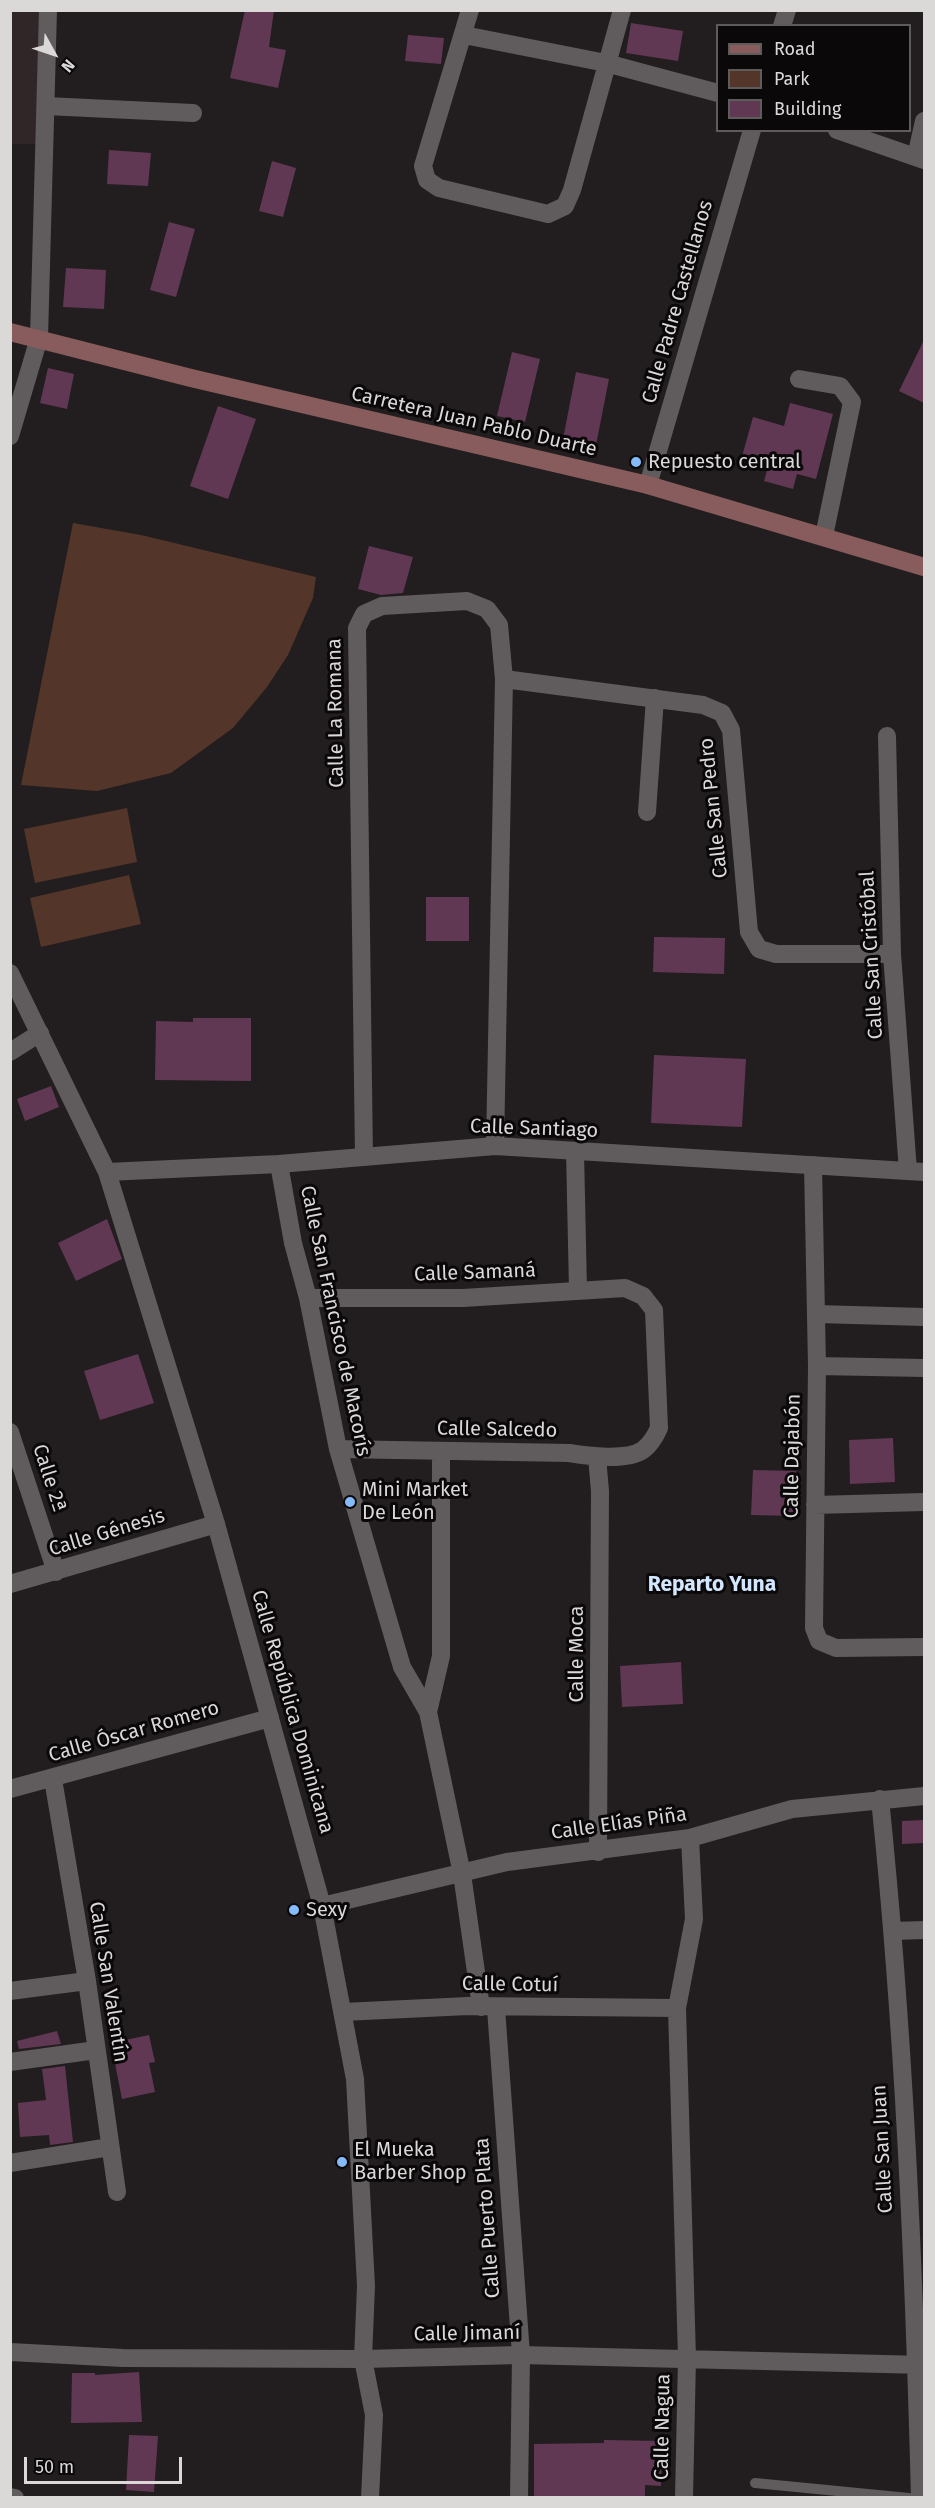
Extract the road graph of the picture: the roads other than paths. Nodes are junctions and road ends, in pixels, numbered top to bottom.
1 (48, 10) edge
2 (470, 10) edge
3 (622, 10) edge
4 (464, 35) junction
5 (606, 63) junction
6 (716, 93) edge
7 (46, 106) junction
8 (193, 113) dead end
9 (924, 121) edge
10 (751, 132) edge
11 (843, 132) edge
12 (920, 158) edge
13 (10, 332) edge
14 (39, 338) junction
15 (799, 379) dead end
16 (10, 436) edge
17 (648, 485) junction
18 (824, 536) junction
19 (924, 567) edge
20 (504, 679) junction
21 (655, 698) junction
22 (886, 736) dead end
23 (647, 812) dead end
24 (892, 954) junction
25 (10, 973) edge
26 (40, 1033) junction
27 (10, 1052) edge
28 (495, 1146) junction
29 (575, 1151) junction
30 (364, 1157) junction
31 (279, 1164) junction
32 (813, 1165) junction
33 (106, 1172) junction
34 (916, 1172) edge
35 (578, 1290) junction
36 (308, 1298) junction
37 (816, 1314) junction
38 (924, 1317) edge
39 (817, 1366) junction
40 (924, 1368) edge
41 (10, 1432) edge
42 (651, 1443) joint
43 (338, 1449) junction
44 (441, 1452) junction
45 (597, 1457) junction
46 (924, 1502) edge
47 (815, 1505) junction
48 (216, 1524) junction
49 (56, 1572) junction
50 (10, 1584) edge
51 (924, 1647) edge
52 (428, 1712) junction
53 (270, 1718) junction
54 (53, 1779) junction
55 (10, 1789) edge
56 (924, 1796) edge
57 (880, 1799) junction
58 (690, 1838) junction
59 (598, 1852) junction
60 (462, 1874) junction
61 (322, 1906) junction
62 (924, 1930) edge
63 (894, 1931) junction
64 (87, 1981) junction
65 (10, 1991) edge
66 (488, 2008) junction
67 (677, 2008) junction
68 (343, 2012) junction
69 (96, 2050) junction
70 (10, 2062) edge
71 (110, 2147) junction
72 (10, 2163) edge
73 (117, 2192) dead end
74 (10, 2352) edge
75 (520, 2355) junction
76 (687, 2358) junction
77 (363, 2360) junction
78 (921, 2365) edge
79 (755, 2483) dead end
80 (370, 2498) edge
81 (519, 2498) edge
82 (684, 2498) edge
83 (909, 2498) edge
84 (920, 2498) edge

1 - 7 street
2 - 4 street
3 - 5 street
4 - 5 street
4 - 5 street
5 - 6 street
7 - 8 street
7 - 14 street
9 - 12 street
10 - 17 street, Calle Padre Castellanos
11 - 12 street
13 - 14 main road, Carretera Juan Pablo Duarte
14 - 16 street
14 - 17 main road, Carretera Juan Pablo Duarte
15 - 18 street
17 - 18 main road, Carretera Juan Pablo Duarte
18 - 19 main road, Carretera Juan Pablo Duarte
20 - 21 street, Calle San Pedro
20 - 28 street, Calle La Romana
20 - 30 street, Calle La Romana
21 - 23 street
21 - 24 street, Calle San Pedro
22 - 24 street, Calle San Cristóbal
24 - 34 street, Calle San Cristóbal
25 - 26 street, Calle República Dominicana
26 - 27 street
26 - 33 street, Calle República Dominicana
28 - 29 street, Calle Santiago
28 - 30 street, Calle Santiago
29 - 32 street, Calle Santiago
29 - 35 street
30 - 31 street, Calle Santiago
31 - 33 street, Calle Santiago
31 - 36 street, Calle San Francisco de Macorís
32 - 34 street, Calle Santiago
32 - 37 street, Calle Dajabón
33 - 48 street, Calle República Dominicana
35 - 36 street, Calle Samaná
35 - 42 street, Calle Samaná
36 - 43 street, Calle San Francisco de Macorís
37 - 38 street
37 - 39 street, Calle Dajabón
39 - 40 street
39 - 47 street, Calle Dajabón
41 - 49 street, Calle 2ª
42 - 45 street, Calle Salcedo
43 - 44 street, Calle Salcedo
43 - 52 street, Calle San Francisco de Macorís
44 - 45 street, Calle Salcedo
44 - 52 street
45 - 59 street, Calle Moca
46 - 47 street
47 - 51 street, Calle Dajabón
48 - 49 street, Calle Génesis
48 - 53 street, Calle República Dominicana
49 - 50 street, Calle Génesis
52 - 60 street, Calle San Francisco de Macorís
53 - 54 street, Calle Óscar Romero
53 - 61 street, Calle República Dominicana
54 - 55 street, Calle Óscar Romero
54 - 64 street, Calle San Valentín
56 - 57 street, Calle Elías Piña
57 - 58 street, Calle Elías Piña
57 - 63 street, Calle San Juan
58 - 59 street, Calle Elías Piña
58 - 67 street, Calle Nagua
59 - 60 street, Calle Elías Piña
60 - 61 street, Calle Elías Piña
60 - 66 street, Calle San Francisco de Macorís
61 - 68 street, Calle República Dominicana
62 - 63 street
63 - 78 street, Calle San Juan
64 - 65 street
64 - 69 street, Calle San Valentín
66 - 67 street, Calle Cotuí
66 - 68 street, Calle Cotuí
66 - 75 street, Calle Puerto Plata
67 - 76 street, Calle Nagua
68 - 77 street, Calle República Dominicana
69 - 70 street
69 - 71 street, Calle San Valentín
71 - 72 street
71 - 73 street, Calle San Valentín
74 - 77 street, Calle Jimaní
75 - 76 street, Calle Jimaní
75 - 77 street, Calle Jimaní
75 - 81 street, Calle Puerto Plata
76 - 78 street, Calle Jimaní
76 - 82 street, Calle Nagua
77 - 80 street, Calle República Dominicana
78 - 84 street, Calle San Juan
79 - 83 lane

